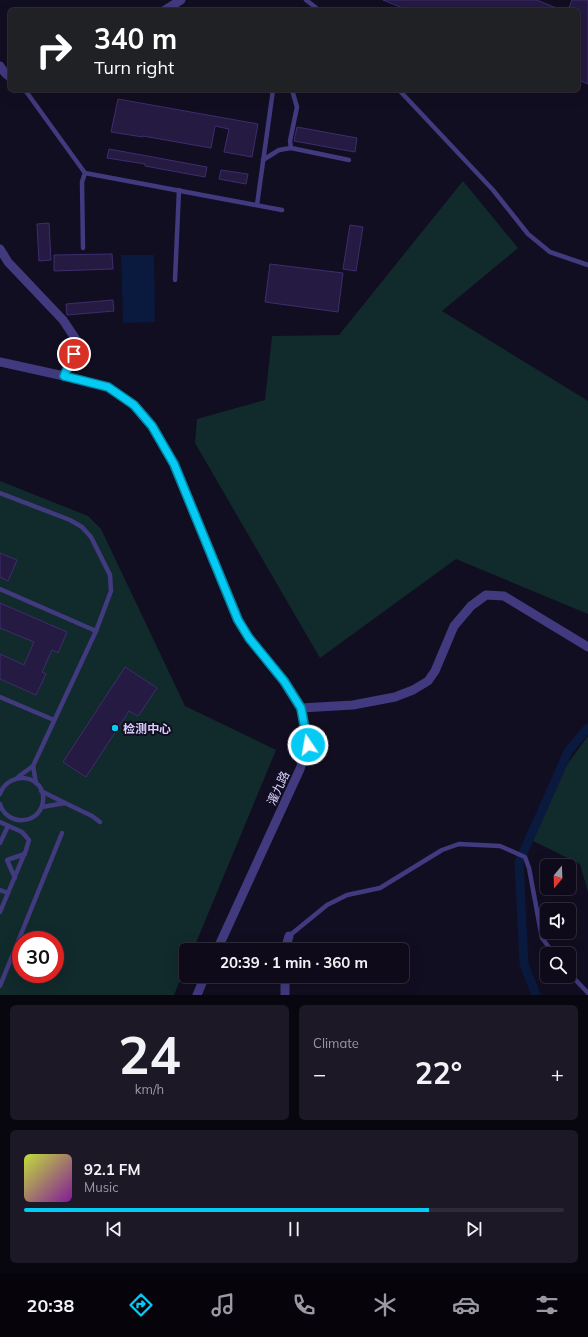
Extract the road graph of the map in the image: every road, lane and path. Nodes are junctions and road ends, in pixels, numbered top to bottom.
1 (181, 0) edge
2 (306, 0) edge
3 (168, 8) edge
4 (316, 8) edge
5 (0, 66) edge
6 (8, 75) edge
7 (26, 92) edge
8 (273, 92) edge
9 (293, 92) edge
10 (401, 92) edge
11 (291, 148) junction
12 (263, 160) junction
13 (349, 160) dead end
14 (85, 173) junction
15 (179, 190) junction
16 (257, 205) junction
17 (282, 210) dead end
18 (82, 248) dead end
19 (0, 249) edge
20 (588, 265) edge
21 (175, 280) dead end
22 (0, 362) edge
23 (64, 376) junction
24 (0, 493) edge
25 (0, 589) edge
26 (96, 631) junction
27 (588, 647) edge
28 (0, 697) edge
29 (301, 708) junction
30 (54, 720) junction
31 (33, 766) junction
32 (18, 778) junction
33 (36, 783) junction
34 (1, 789) edge
35 (42, 791) junction
36 (0, 794) edge
37 (65, 803) junction
38 (0, 806) edge
39 (42, 807) junction
40 (0, 822) edge
41 (100, 822) dead end
42 (8, 826) junction
43 (62, 834) dead end
44 (0, 843) edge
45 (25, 854) junction
46 (15, 878) junction
47 (0, 890) edge
48 (8, 893) junction
49 (0, 912) edge
50 (289, 936) joint
51 (220, 943) edge
52 (287, 943) edge
53 (549, 947) edge
54 (576, 980) edge
55 (202, 983) edge
56 (285, 983) edge
57 (0, 986) edge
58 (588, 993) edge
59 (197, 995) edge
60 (285, 995) edge

1 - 3 street
2 - 4 lane
5 - 6 street
7 - 14 lane
8 - 12 lane
9 - 11 lane
10 - 20 lane
11 - 12 lane
11 - 13 lane
12 - 16 lane
14 - 15 lane
14 - 18 lane
15 - 16 lane
15 - 21 lane
16 - 17 lane
19 - 23 street
22 - 23 street, 灌九路
23 - 29 street, 灌九路
24 - 26 lane
25 - 26 lane
26 - 30 lane
27 - 29 street
28 - 30 lane
29 - 51 street, 灌九路
30 - 31 lane
31 - 32 lane
31 - 33 lane
32 - 33 lane
32 - 34 lane
33 - 35 lane
34 - 36 lane
35 - 37 lane
35 - 39 lane
37 - 39 lane
37 - 41 lane
38 - 39 lane
40 - 42 lane
42 - 44 lane
42 - 45 lane
43 - 57 lane
45 - 46 lane
45 - 46 lane
46 - 48 lane
47 - 48 lane
48 - 49 lane
50 - 52 street
50 - 53 lane
54 - 58 lane
55 - 59 street
56 - 60 street

